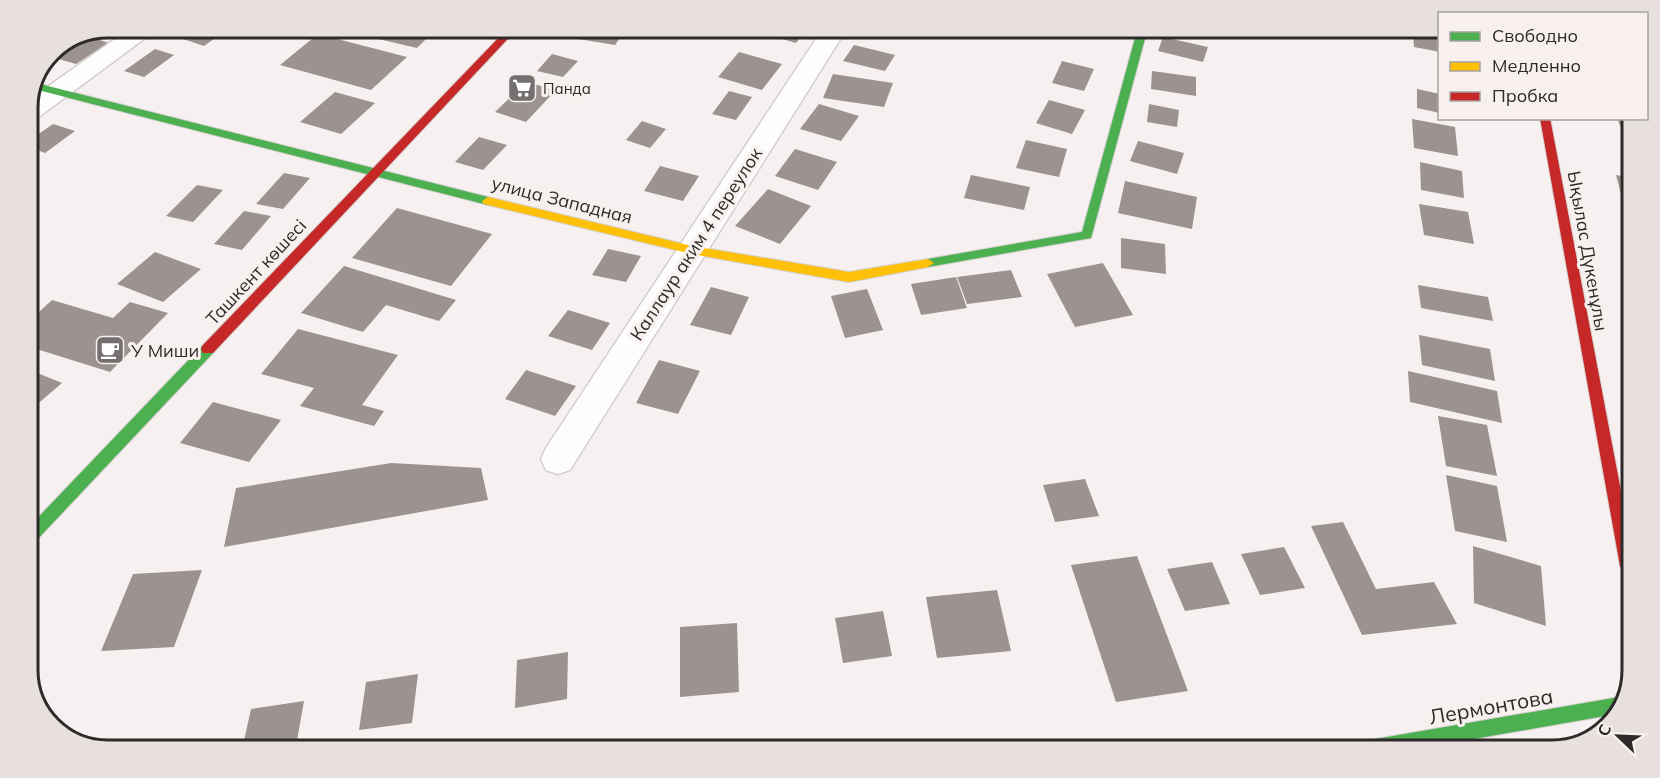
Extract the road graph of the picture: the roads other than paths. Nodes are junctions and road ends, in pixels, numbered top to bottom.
1 (130, 38) edge
2 (503, 38) edge
3 (829, 38) edge
4 (1140, 38) edge
5 (46, 89) edge
6 (1545, 120) edge
7 (375, 173) junction
8 (692, 250) junction
9 (558, 459) dead end
10 (38, 528) edge
11 (1622, 533) edge
12 (1612, 706) edge
13 (1421, 740) edge

1 - 5 street
2 - 7 street, Ташкент көшесі
3 - 8 street, Каллаур аким 4 переулок
4 - 8 street, улица Западная
5 - 7 street, улица Западная
6 - 11 street, Ықылас Дүкенұлы
7 - 8 street, улица Западная
7 - 10 street, Ташкент көшесі
8 - 9 street, Каллаур аким 4 переулок
12 - 13 street, Лермонтова

